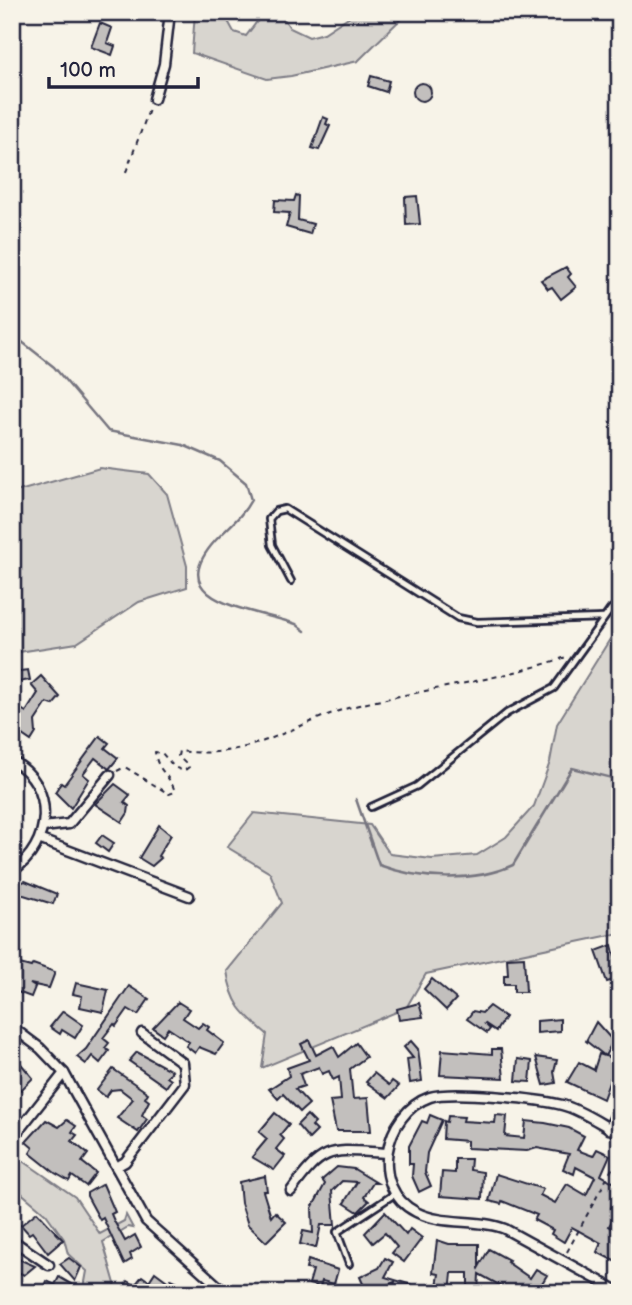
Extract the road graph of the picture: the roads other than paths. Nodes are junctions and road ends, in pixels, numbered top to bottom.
1 (170, 12) edge
2 (154, 99) road end
3 (290, 581) dead end
4 (620, 603) edge
5 (604, 618) junction
6 (12, 761) edge
7 (110, 775) road end
8 (371, 807) dead end
9 (43, 827) junction
10 (41, 840) junction
11 (12, 871) edge
12 (189, 896) dead end
13 (12, 1027) edge
14 (142, 1033) dead end
15 (64, 1073) junction
16 (620, 1105) edge
17 (609, 1129) junction
18 (620, 1134) edge
19 (12, 1139) edge
20 (386, 1153) junction
21 (116, 1167) junction
22 (291, 1191) dead end
23 (396, 1193) junction
24 (12, 1240) edge
25 (349, 1264) dead end
26 (49, 1265) dead end
27 (620, 1292) edge
28 (226, 1293) edge

1 - 2 street
3 - 5 lane
4 - 5 lane
5 - 8 lane
6 - 9 street
7 - 9 street
9 - 10 street
10 - 11 street
10 - 12 street
13 - 15 street
14 - 21 street
15 - 19 street
15 - 21 street
16 - 17 street
17 - 18 street
17 - 20 street
20 - 22 street
20 - 23 street
21 - 28 street
23 - 25 lane
23 - 27 street
24 - 26 street

